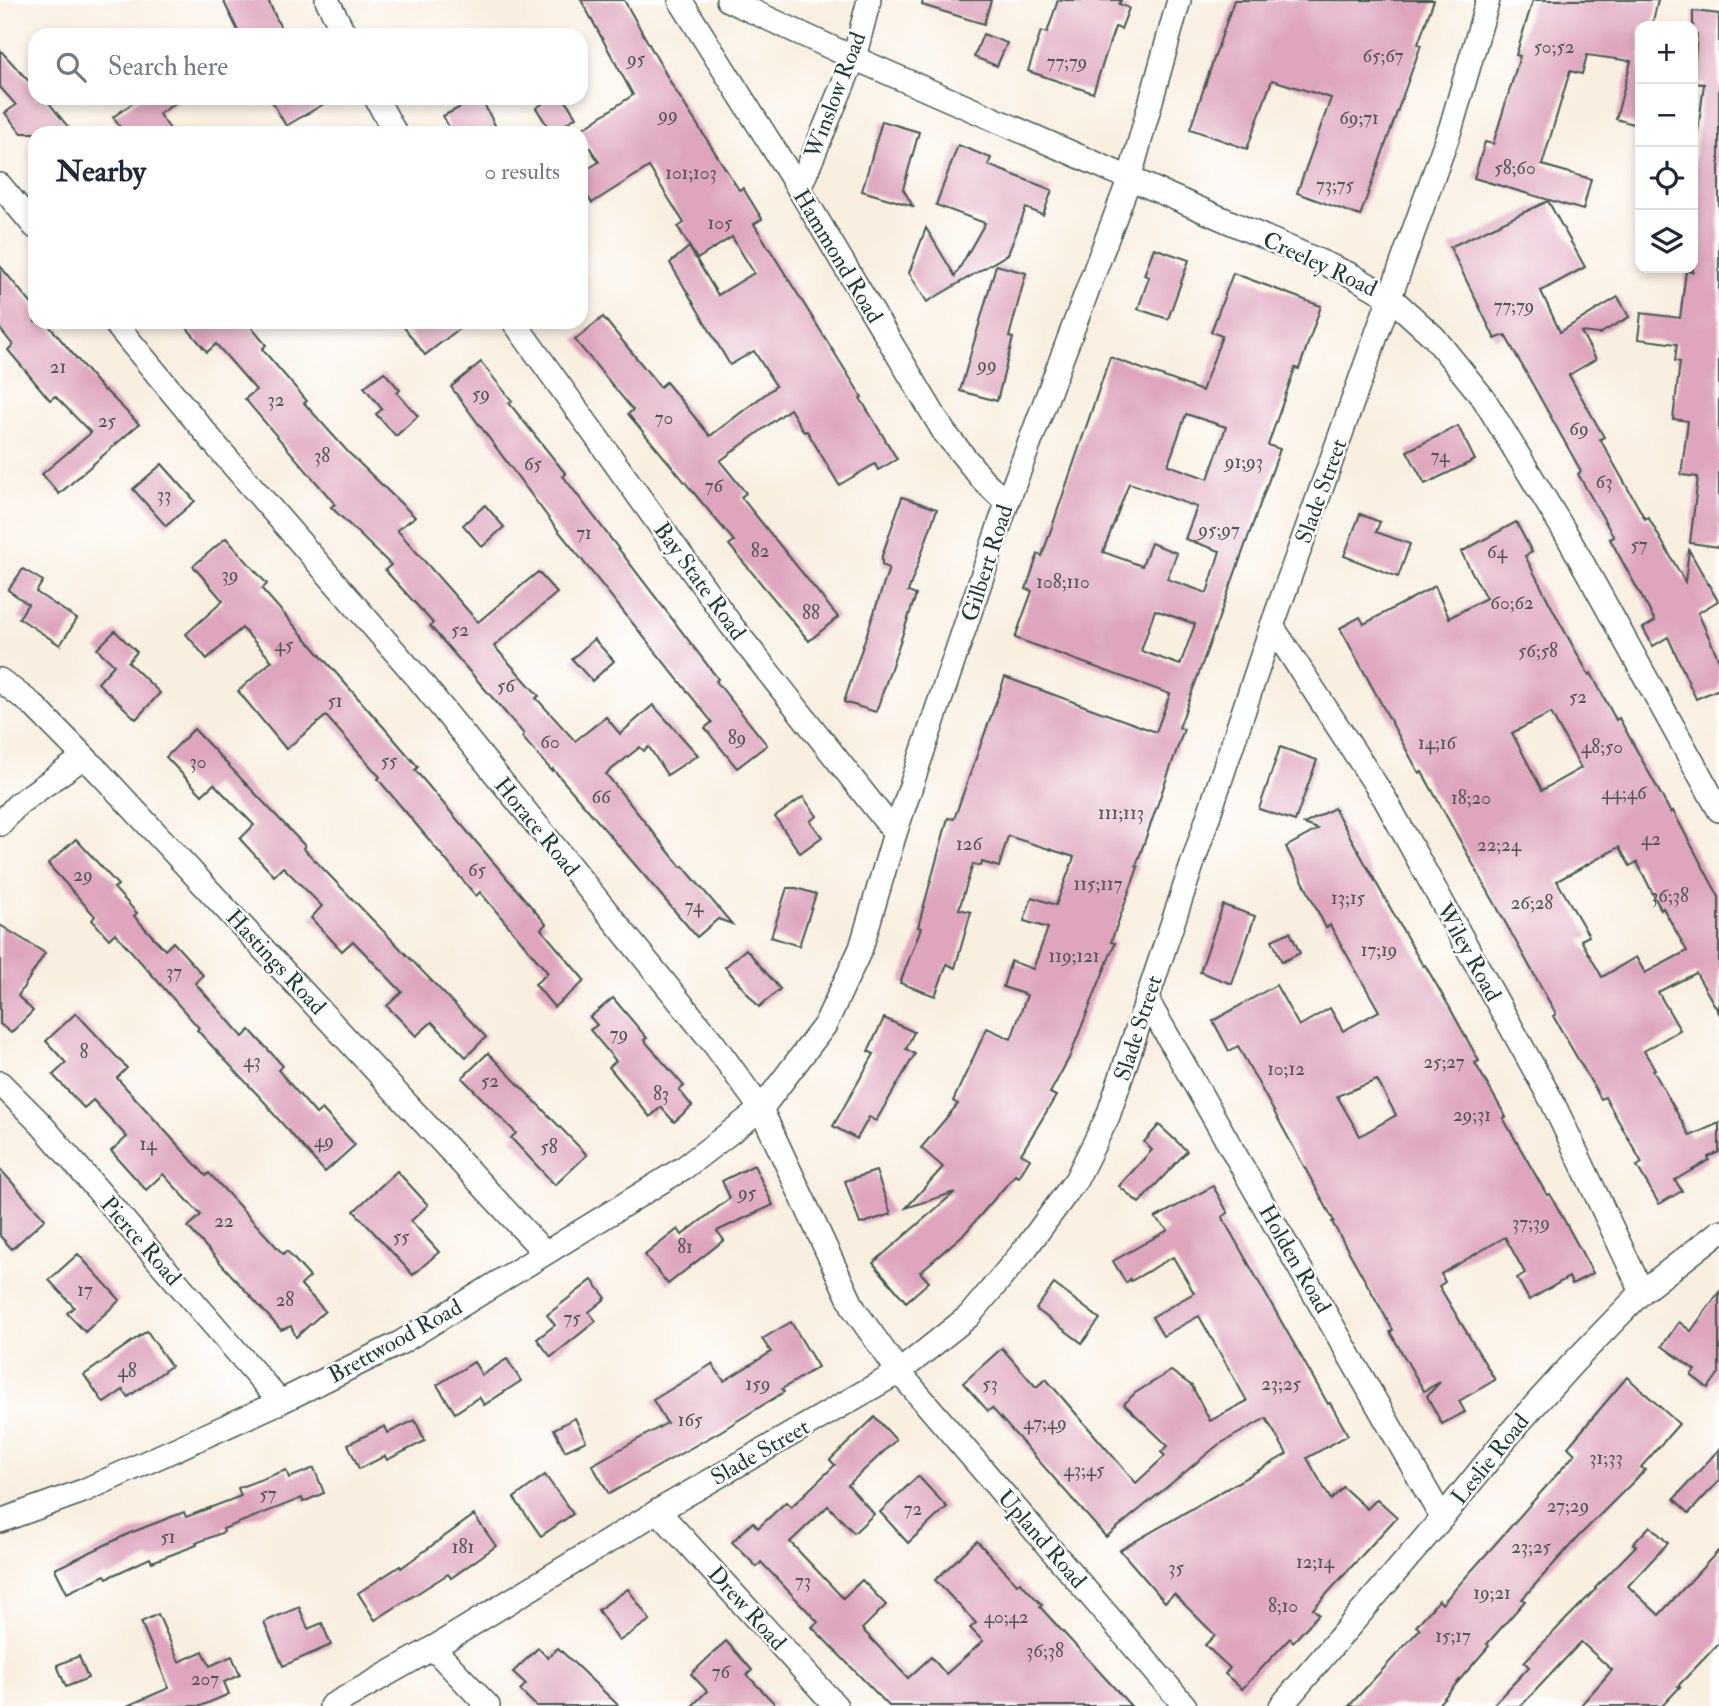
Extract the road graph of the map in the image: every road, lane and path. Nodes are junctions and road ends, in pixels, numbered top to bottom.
1 (327, 0) edge
2 (680, 0) edge
3 (728, 0) edge
4 (869, 0) edge
5 (1179, 0) edge
6 (1488, 0) edge
7 (341, 28) edge
8 (854, 58) junction
9 (380, 105) edge
10 (391, 126) edge
11 (1129, 180) junction
12 (0, 185) edge
13 (799, 189) junction
14 (28, 219) edge
15 (1391, 298) junction
16 (120, 329) edge
17 (519, 329) edge
18 (1007, 503) junction
19 (1272, 626) junction
20 (0, 680) edge
21 (84, 757) junction
22 (1719, 810) edge
23 (0, 824) edge
24 (895, 833) junction
25 (1147, 1000) junction
26 (0, 1083) edge
27 (761, 1109) junction
28 (1719, 1232) edge
29 (544, 1252) junction
30 (1642, 1292) junction
31 (899, 1372) junction
32 (279, 1402) junction
33 (658, 1511) junction
34 (1443, 1518) junction
35 (0, 1521) edge
36 (433, 1648) junction
37 (331, 1706) edge
38 (488, 1706) edge
39 (836, 1706) edge
40 (1185, 1706) edge
41 (1282, 1706) edge

1 - 7 street
2 - 13 street, Hammond Road
3 - 8 street, Creeley Road
4 - 8 street, Winslow Road
5 - 11 street, Gilbert Road
6 - 15 street, Slade Street
8 - 11 street, Creeley Road
8 - 13 street, Winslow Road
9 - 10 street
11 - 15 street, Creeley Road
11 - 18 street, Gilbert Road
12 - 14 street
13 - 18 street, Hammond Road
15 - 19 street, Slade Street
15 - 22 street, Creeley Road
16 - 27 street, Horace Road
17 - 24 street, Bay State Road
18 - 24 street, Gilbert Road
19 - 25 street, Slade Street
19 - 30 street, Wiley Road
20 - 21 street, Hastings Road
21 - 23 street
21 - 29 street, Hastings Road
24 - 27 street, Gilbert Road
25 - 31 street, Slade Street
25 - 34 street, Holden Road
26 - 32 street, Pierce Road
27 - 29 street, Brettwood Road
27 - 31 street, Horace Road
28 - 30 street, Leslie Road
29 - 32 street, Brettwood Road
30 - 34 street, Leslie Road
31 - 33 street, Slade Street
31 - 40 street, Upland Road
32 - 35 street, Brettwood Road
33 - 36 street, Slade Street
33 - 39 street, Drew Road
34 - 41 street, Leslie Road
36 - 37 street, Slade Street
36 - 38 street

